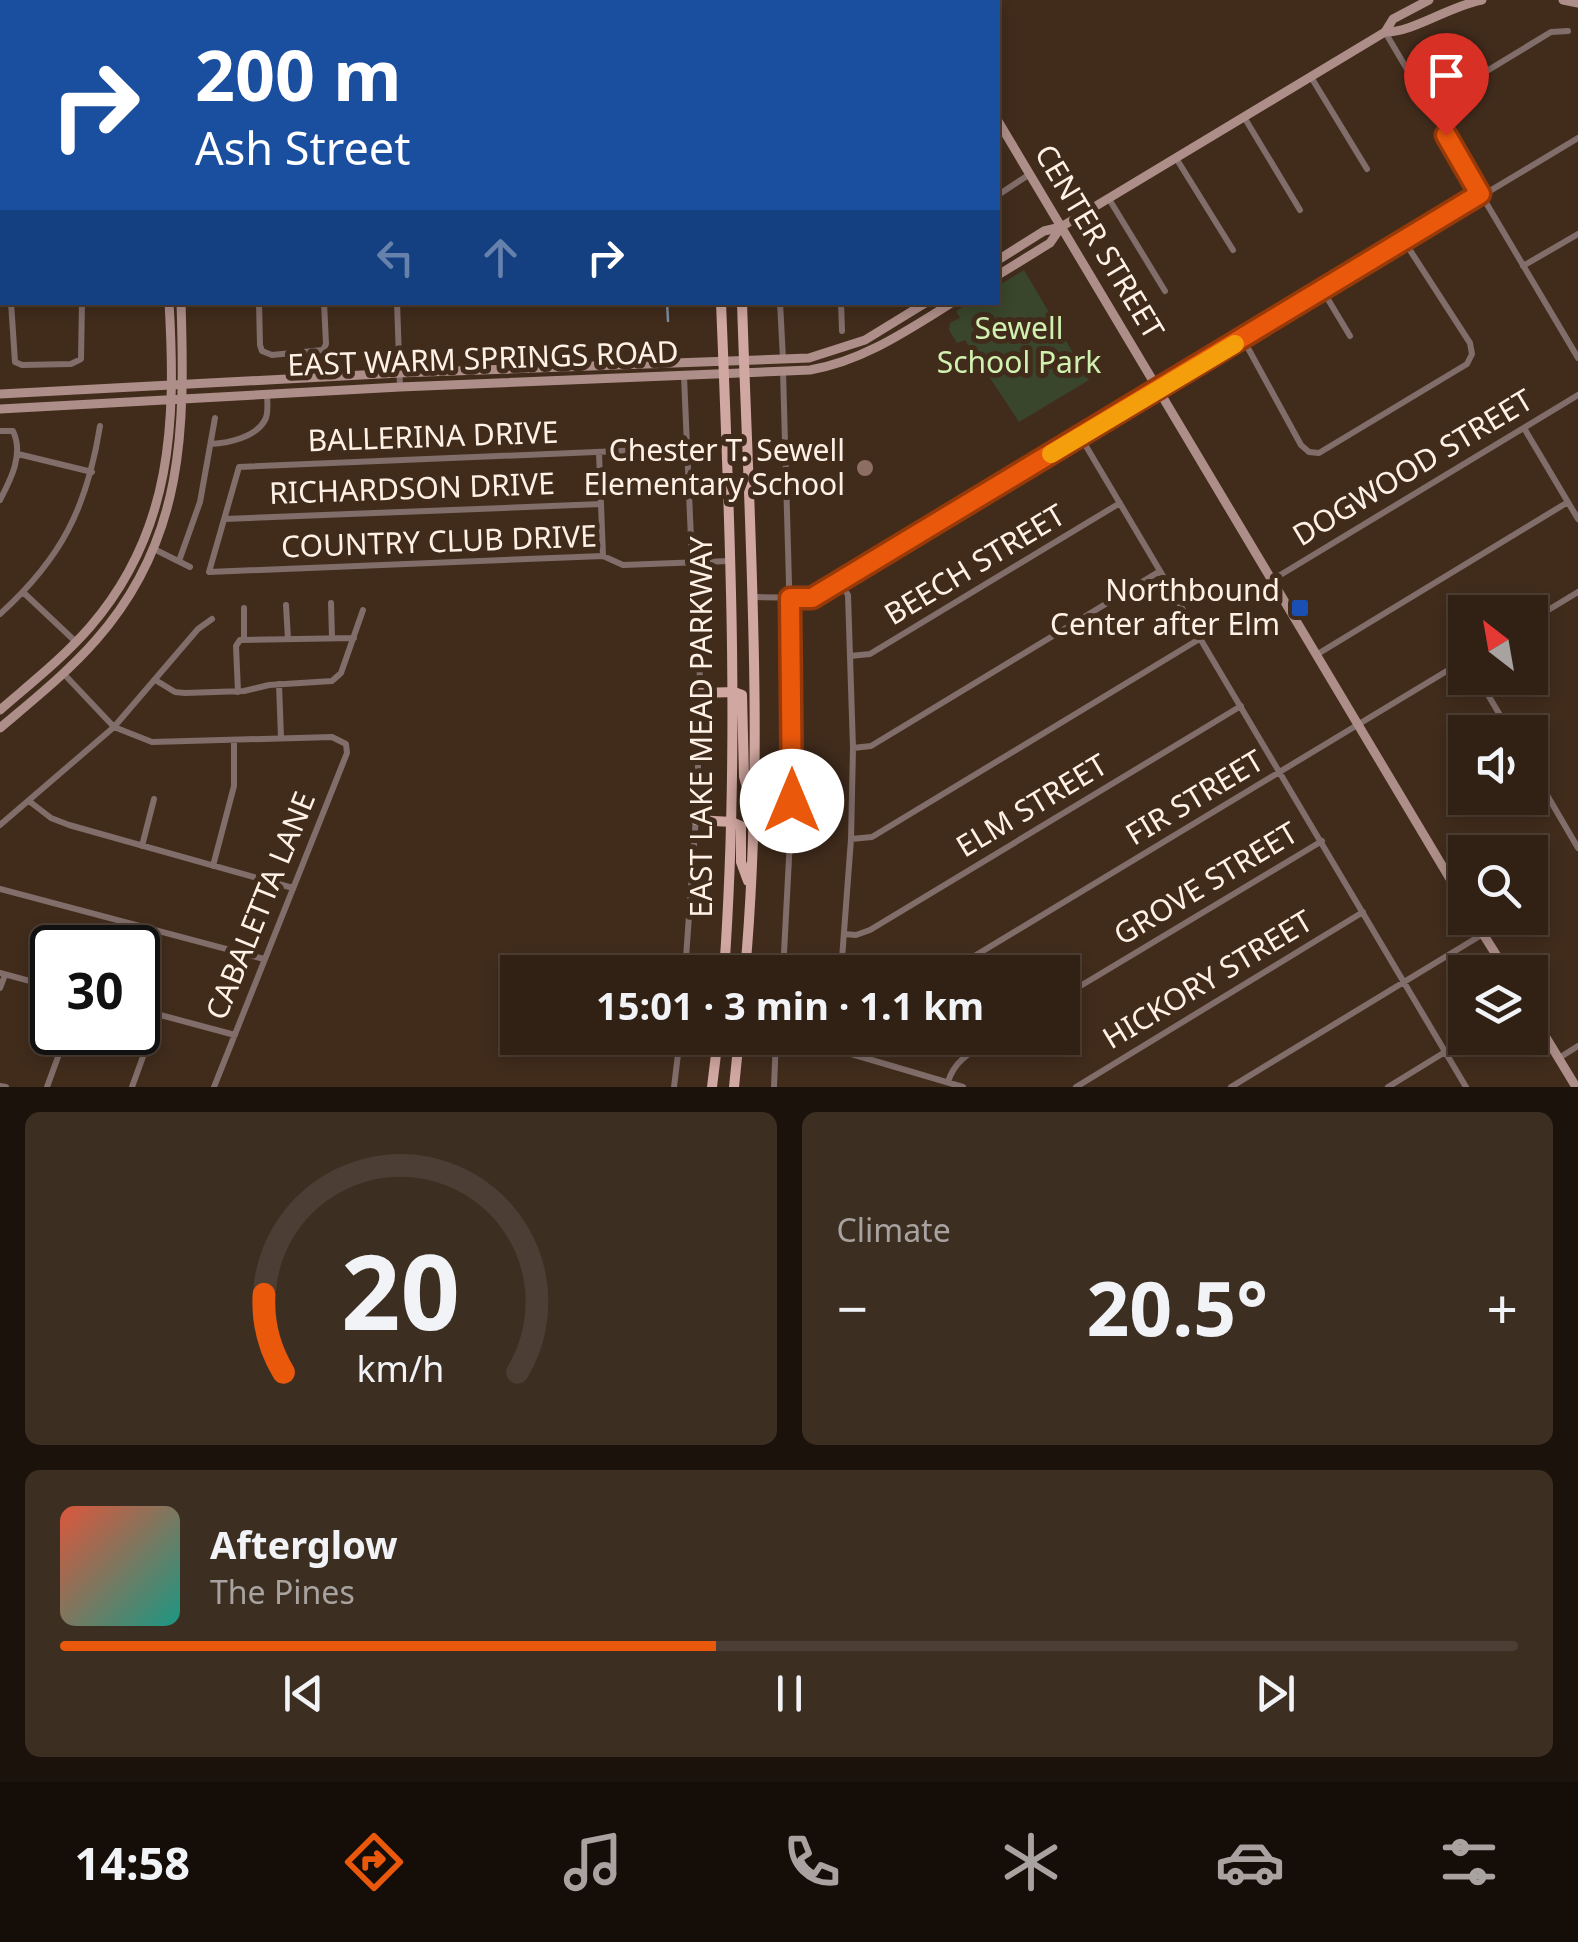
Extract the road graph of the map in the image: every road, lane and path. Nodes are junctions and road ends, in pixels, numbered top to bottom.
1 (1429, 0) edge
2 (1482, 0) edge
3 (1563, 0) edge
4 (1578, 3) edge
5 (1385, 32) junction
6 (1568, 32) dead end
7 (1312, 76) junction
8 (1428, 106) junction
9 (1244, 118) junction
10 (1000, 124) edge
11 (1578, 138) edge
12 (1176, 158) junction
13 (1367, 169) dead end
14 (1030, 174) junction
15 (1000, 194) edge
16 (1480, 194) junction
17 (1109, 198) junction
18 (1300, 210) dead end
19 (1061, 227) junction
20 (1578, 234) edge
21 (1404, 241) junction
22 (1232, 250) dead end
23 (1000, 259) edge
24 (1523, 266) junction
25 (1000, 274) edge
26 (1323, 290) junction
27 (1165, 291) dead end
28 (11, 305) edge
29 (82, 305) edge
30 (169, 305) edge
31 (181, 305) edge
32 (258, 305) edge
33 (324, 305) edge
34 (397, 305) edge
35 (720, 305) edge
36 (742, 305) edge
37 (780, 305) edge
38 (841, 305) edge
39 (933, 306) edge
40 (842, 331) dead end
41 (1350, 336) dead end
42 (1242, 340) junction
43 (1578, 358) edge
44 (723, 360) junction
45 (744, 361) junction
46 (783, 366) junction
47 (520, 368) junction
48 (400, 373) junction
49 (724, 374) junction
50 (744, 374) junction
51 (684, 376) junction
52 (520, 382) junction
53 (178, 384) junction
54 (400, 386) junction
55 (1157, 388) junction
56 (0, 394) edge
57 (267, 394) junction
58 (1578, 395) edge
59 (178, 399) junction
60 (0, 409) edge
61 (215, 418) dead end
62 (100, 426) dead end
63 (1524, 428) junction
64 (0, 431) edge
65 (1080, 436) junction
66 (211, 444) junction
67 (688, 448) junction
68 (599, 452) junction
69 (18, 454) junction
70 (92, 472) junction
71 (0, 500) edge
72 (1568, 502) junction
73 (1120, 503) junction
74 (601, 504) junction
75 (224, 518) junction
76 (1578, 519) edge
77 (154, 549) junction
78 (603, 556) junction
79 (179, 562) junction
80 (729, 562) junction
81 (692, 563) junction
82 (190, 567) dead end
83 (1160, 570) junction
84 (840, 580) junction
85 (1272, 580) junction
86 (24, 592) junction
87 (1575, 594) edge
88 (752, 597) junction
89 (790, 598) junction
90 (331, 603) dead end
91 (1576, 604) edge
92 (286, 605) dead end
93 (244, 608) dead end
94 (363, 610) dead end
95 (1548, 610) edge
96 (0, 614) edge
97 (212, 620) dead end
98 (332, 638) junction
99 (354, 638) junction
100 (1201, 638) junction
101 (288, 639) junction
102 (244, 640) junction
103 (76, 642) junction
104 (1316, 655) junction
105 (850, 656) junction
106 (1448, 670) edge
107 (63, 673) junction
108 (157, 680) junction
109 (279, 684) junction
110 (238, 692) junction
111 (700, 692) junction
112 (734, 692) junction
113 (1241, 706) junction
114 (0, 710) edge
115 (1358, 725) junction
116 (114, 727) junction
117 (0, 728) edge
118 (282, 738) junction
119 (234, 739) junction
120 (853, 748) junction
121 (1281, 772) junction
122 (1548, 797) edge
123 (154, 798) dead end
124 (29, 800) junction
125 (754, 813) junction
126 (696, 820) junction
127 (732, 822) junction
128 (0, 825) edge
129 (851, 840) junction
130 (1322, 841) junction
131 (142, 846) junction
132 (1578, 848) edge
133 (213, 866) junction
134 (1448, 876) edge
135 (293, 888) junction
136 (750, 888) junction
137 (0, 889) edge
138 (1363, 912) junction
139 (844, 934) junction
140 (1481, 935) edge
141 (687, 955) edge
142 (725, 955) edge
143 (746, 955) edge
144 (784, 955) edge
145 (842, 955) edge
146 (976, 955) edge
147 (264, 959) junction
148 (2, 974) edge
149 (30, 981) edge
150 (1403, 982) junction
151 (1080, 986) edge
152 (0, 988) edge
153 (160, 1015) edge
154 (235, 1035) junction
155 (1548, 1041) edge
156 (1578, 1046) edge
157 (1445, 1052) junction
158 (59, 1055) edge
159 (143, 1055) edge
160 (678, 1055) edge
161 (716, 1055) edge
162 (737, 1055) edge
163 (775, 1055) edge
164 (858, 1055) edge
165 (967, 1055) edge
166 (1558, 1058) junction
167 (948, 1082) junction
168 (47, 1087) edge
169 (132, 1087) edge
170 (214, 1087) edge
171 (674, 1087) edge
172 (712, 1087) edge
173 (734, 1087) edge
174 (774, 1087) edge
175 (963, 1087) edge
176 (1076, 1087) edge
177 (1231, 1087) edge
178 (1388, 1087) edge
179 (1466, 1087) edge
180 (1576, 1087) edge

1 - 5 main road
2 - 5 main road
3 - 4 main road
5 - 7 main road
5 - 8 street
6 - 8 street
7 - 9 main road
7 - 13 street
8 - 16 street
9 - 12 main road
9 - 18 street
10 - 14 main road, CENTER STREET
11 - 16 street
12 - 17 main road
12 - 22 street
14 - 15 street
14 - 19 main road, CENTER STREET
16 - 21 street
16 - 24 street
17 - 19 main road
17 - 27 street
19 - 23 main road
19 - 25 main road
19 - 55 main road, CENTER STREET
20 - 24 street
21 - 26 street
21 - 42 street
24 - 43 street
26 - 41 street
26 - 42 street
28 - 29 street
30 - 53 main road
31 - 53 main road
32 - 33 street
34 - 48 street
35 - 44 main road, EAST LAKE MEAD PARKWAY
36 - 45 main road, EAST LAKE MEAD PARKWAY
37 - 46 street
38 - 40 street
39 - 46 main road, EAST WARM SPRINGS ROAD
42 - 55 street
44 - 45 main road, EAST WARM SPRINGS ROAD
44 - 47 main road, EAST WARM SPRINGS ROAD
44 - 49 main road, EAST LAKE MEAD PARKWAY
45 - 46 main road, EAST WARM SPRINGS ROAD
45 - 50 main road, EAST LAKE MEAD PARKWAY
46 - 50 main road, EAST WARM SPRINGS ROAD
46 - 89 street
47 - 48 main road, EAST WARM SPRINGS ROAD
47 - 52 main road
48 - 53 main road, EAST WARM SPRINGS ROAD
48 - 54 street
49 - 50 main road, EAST WARM SPRINGS ROAD
49 - 51 main road, EAST WARM SPRINGS ROAD
49 - 80 main road, EAST LAKE MEAD PARKWAY
50 - 88 main road, EAST LAKE MEAD PARKWAY
51 - 52 main road, EAST WARM SPRINGS ROAD
51 - 67 street
52 - 54 main road, EAST WARM SPRINGS ROAD
53 - 56 main road, EAST WARM SPRINGS ROAD
53 - 59 main road
54 - 57 main road, EAST WARM SPRINGS ROAD
55 - 65 street
55 - 85 main road, CENTER STREET
57 - 59 main road, EAST WARM SPRINGS ROAD
57 - 66 street
58 - 63 street, DOGWOOD STREET
59 - 60 main road, EAST WARM SPRINGS ROAD
59 - 77 main road
59 - 103 main road
61 - 66 street
62 - 70 street
63 - 72 street
63 - 85 street, DOGWOOD STREET
64 - 69 street
65 - 73 street
65 - 84 street
66 - 79 street
67 - 68 street, BALLERINA DRIVE
67 - 81 street
68 - 74 street
68 - 75 street, BALLERINA DRIVE
69 - 70 street
69 - 71 street
70 - 86 street
72 - 76 street
72 - 104 street
73 - 83 street
73 - 105 street, BEECH STREET
74 - 75 street, RICHARDSON DRIVE
74 - 78 street
75 - 78 street, COUNTRY CLUB DRIVE
77 - 79 street
77 - 107 main road
78 - 81 street, COUNTRY CLUB DRIVE
79 - 82 street
80 - 81 street, COUNTRY CLUB DRIVE
80 - 112 main road, EAST LAKE MEAD PARKWAY
81 - 111 street
83 - 100 street
83 - 120 street
84 - 89 street
84 - 105 street
85 - 104 main road, CENTER STREET
86 - 96 street
86 - 103 street
87 - 91 street
87 - 95 street
88 - 89 street
88 - 125 main road, EAST LAKE MEAD PARKWAY
89 - 144 street
90 - 98 street
92 - 101 street
93 - 102 street
94 - 99 street
97 - 108 street
98 - 99 street
98 - 101 street
99 - 109 street
100 - 113 street
100 - 129 street
101 - 102 street
102 - 110 street
103 - 114 main road
104 - 115 main road, CENTER STREET
105 - 120 street
106 - 115 street, FIR STREET
107 - 116 street
107 - 117 main road
108 - 110 street
108 - 116 street
109 - 110 street
109 - 118 street
111 - 112 main road
111 - 126 street
112 - 125 main road
112 - 127 main road, EAST LAKE MEAD PARKWAY
113 - 121 street
113 - 139 street, ELM STREET
115 - 121 street, FIR STREET
115 - 134 main road, CENTER STREET
116 - 119 street
116 - 124 street
118 - 119 street
118 - 135 street, CABALETTA LANE
119 - 133 street
120 - 129 street
121 - 130 street
121 - 146 street, FIR STREET
122 - 132 street
123 - 131 street
124 - 128 street
124 - 131 street
125 - 136 main road, EAST LAKE MEAD PARKWAY
126 - 127 main road
126 - 141 street
127 - 136 main road
127 - 142 main road, EAST LAKE MEAD PARKWAY
129 - 139 street
130 - 138 street
130 - 151 street, GROVE STREET
131 - 133 street
133 - 135 street
135 - 147 street, CABALETTA LANE
136 - 143 main road, EAST LAKE MEAD PARKWAY
137 - 147 street
138 - 150 street
138 - 176 street, HICKORY STREET
139 - 145 street
140 - 150 street
147 - 154 street, CABALETTA LANE
148 - 149 street
148 - 152 street
150 - 157 street
150 - 177 street
153 - 154 street
154 - 170 street, CABALETTA LANE
155 - 166 main road
156 - 166 street
157 - 178 street
157 - 179 street
158 - 168 street
159 - 169 street
160 - 171 street
161 - 172 main road
162 - 173 main road
163 - 174 street
164 - 167 street
165 - 167 street
166 - 180 main road
167 - 175 street

